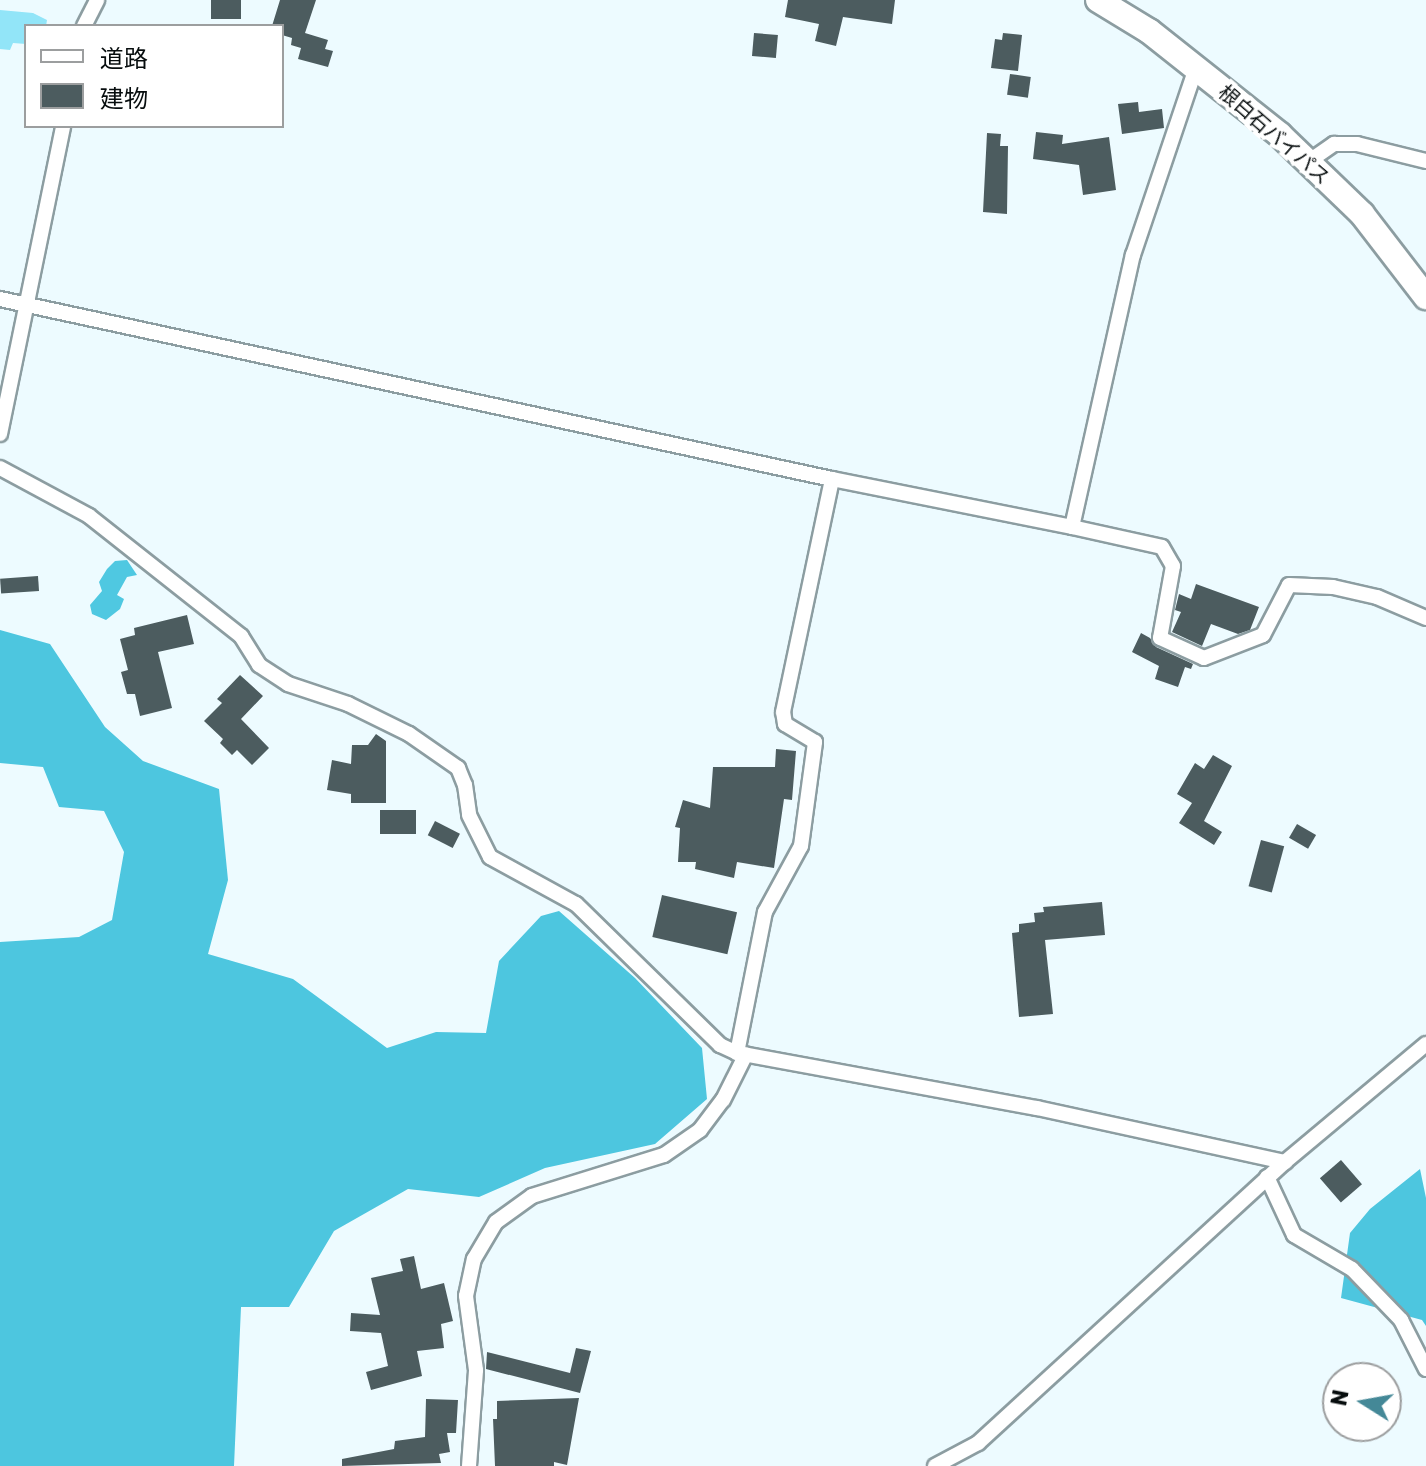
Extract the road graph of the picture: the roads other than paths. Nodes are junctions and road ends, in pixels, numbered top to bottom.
1 (97, 0) edge
2 (1098, 0) edge
3 (85, 24) edge
4 (1196, 68) junction
5 (63, 128) edge
6 (1426, 161) edge
7 (1308, 162) junction
8 (1426, 297) edge
9 (0, 299) edge
10 (25, 304) junction
11 (0, 434) edge
12 (0, 468) edge
13 (832, 479) junction
14 (1072, 527) junction
15 (1426, 618) edge
16 (1426, 1044) edge
17 (741, 1053) junction
18 (1285, 1162) junction
19 (1267, 1177) junction
20 (1426, 1369) edge
21 (469, 1466) edge
22 (935, 1466) edge

1 - 3 street
2 - 4 highway, 根白石バイパス
4 - 7 highway, 根白石バイパス
4 - 14 street
5 - 10 street
6 - 7 street
7 - 8 highway, 根白石バイパス
9 - 10 street
10 - 11 street
10 - 13 street
12 - 17 street
13 - 14 street
13 - 17 street
14 - 15 street
16 - 18 street
17 - 18 street
17 - 21 street
18 - 19 street
19 - 20 street
19 - 22 street

